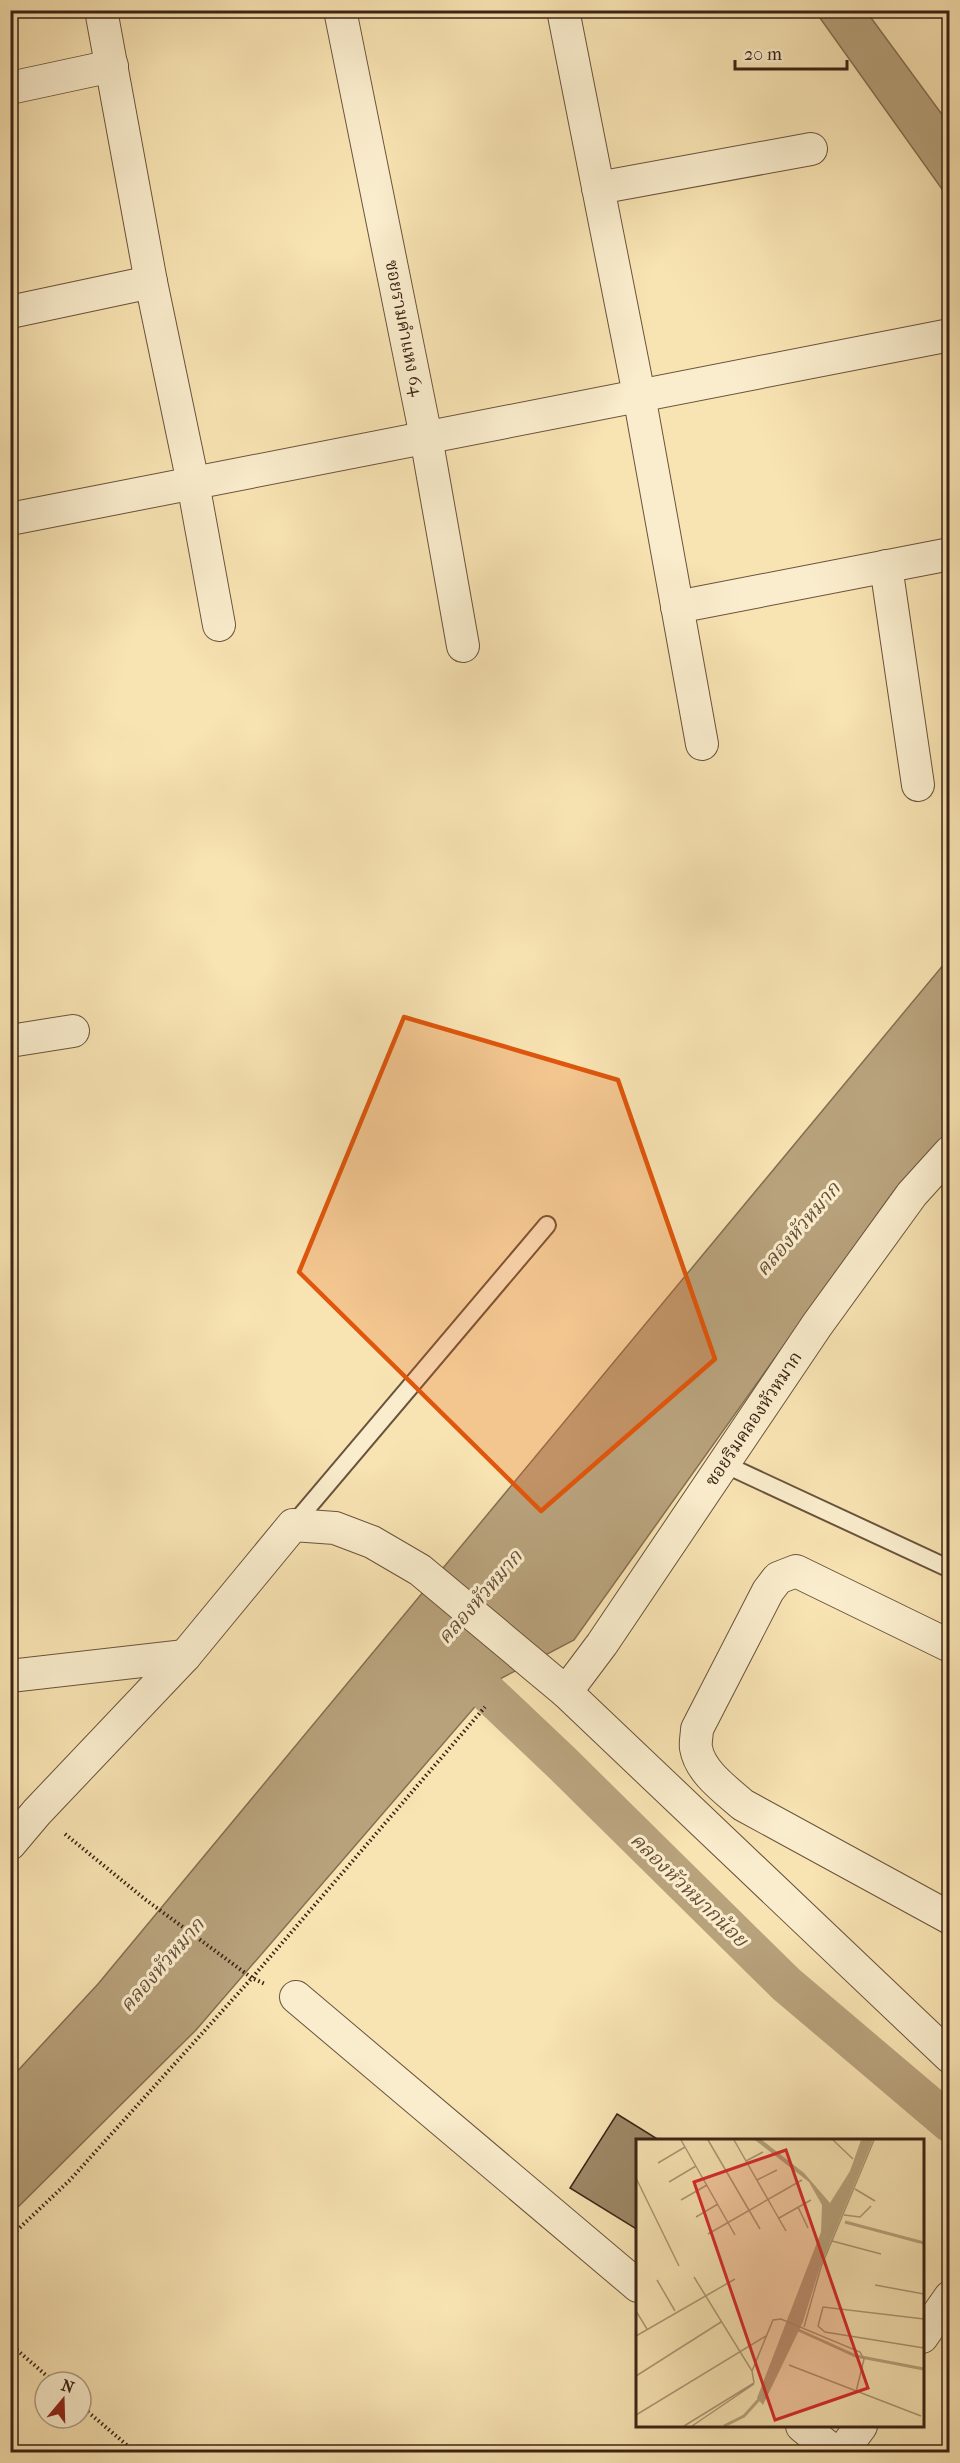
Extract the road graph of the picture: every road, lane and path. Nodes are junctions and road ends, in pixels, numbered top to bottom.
1 (101, 10) edge
2 (340, 10) edge
3 (562, 10) edge
4 (112, 66) junction
5 (10, 88) edge
6 (811, 149) dead end
7 (598, 188) junction
8 (151, 282) junction
9 (10, 312) edge
10 (950, 335) edge
11 (639, 395) junction
12 (426, 437) junction
13 (193, 483) junction
14 (10, 519) edge
15 (950, 554) edge
16 (886, 566) junction
17 (677, 607) junction
18 (219, 625) dead end
19 (463, 646) dead end
20 (702, 744) dead end
21 (918, 785) dead end
22 (73, 1031) dead end
23 (10, 1041) edge
24 (950, 1152) edge
25 (547, 1225) dead end
26 (724, 1464) junction
27 (294, 1525) junction
28 (950, 1569) edge
29 (950, 1646) edge
30 (185, 1656) junction
31 (10, 1676) edge
32 (556, 1684) junction
33 (485, 1707) dead end
34 (37, 1812) junction
35 (10, 1844) edge
36 (950, 1918) edge
37 (247, 1974) dead end
38 (296, 1997) dead end
39 (950, 2057) edge
40 (10, 2237) edge
41 (636, 2284) edge
42 (950, 2297) edge
43 (924, 2334) edge
44 (10, 2344) edge
45 (40, 2370) edge
46 (93, 2416) edge
47 (803, 2427) edge
48 (860, 2427) edge
49 (135, 2452) edge
50 (834, 2452) edge
51 (842, 2452) edge

1 - 4 street
2 - 12 street, ซอยรามคำแหง 64
3 - 7 street
4 - 5 street
4 - 8 street
6 - 7 street
7 - 11 street
8 - 9 street
8 - 13 street
10 - 11 street
11 - 12 street
11 - 17 street
12 - 13 street
12 - 19 street, ซอยรามคำแหง 64
13 - 14 street
13 - 18 street
15 - 16 street
16 - 17 street
16 - 21 street
17 - 20 street
22 - 23 street
24 - 26 street, ซอยริมคลองหัวหมาก
25 - 27 lane
26 - 28 lane
26 - 32 street, ซอยริมคลองหัวหมาก
27 - 30 street
27 - 32 street
29 - 36 street
30 - 31 street
30 - 34 street
32 - 39 street
33 - 40 path
34 - 35 street
34 - 37 path
38 - 41 street
42 - 43 street
44 - 45 path
46 - 49 path
47 - 50 street
48 - 51 street

